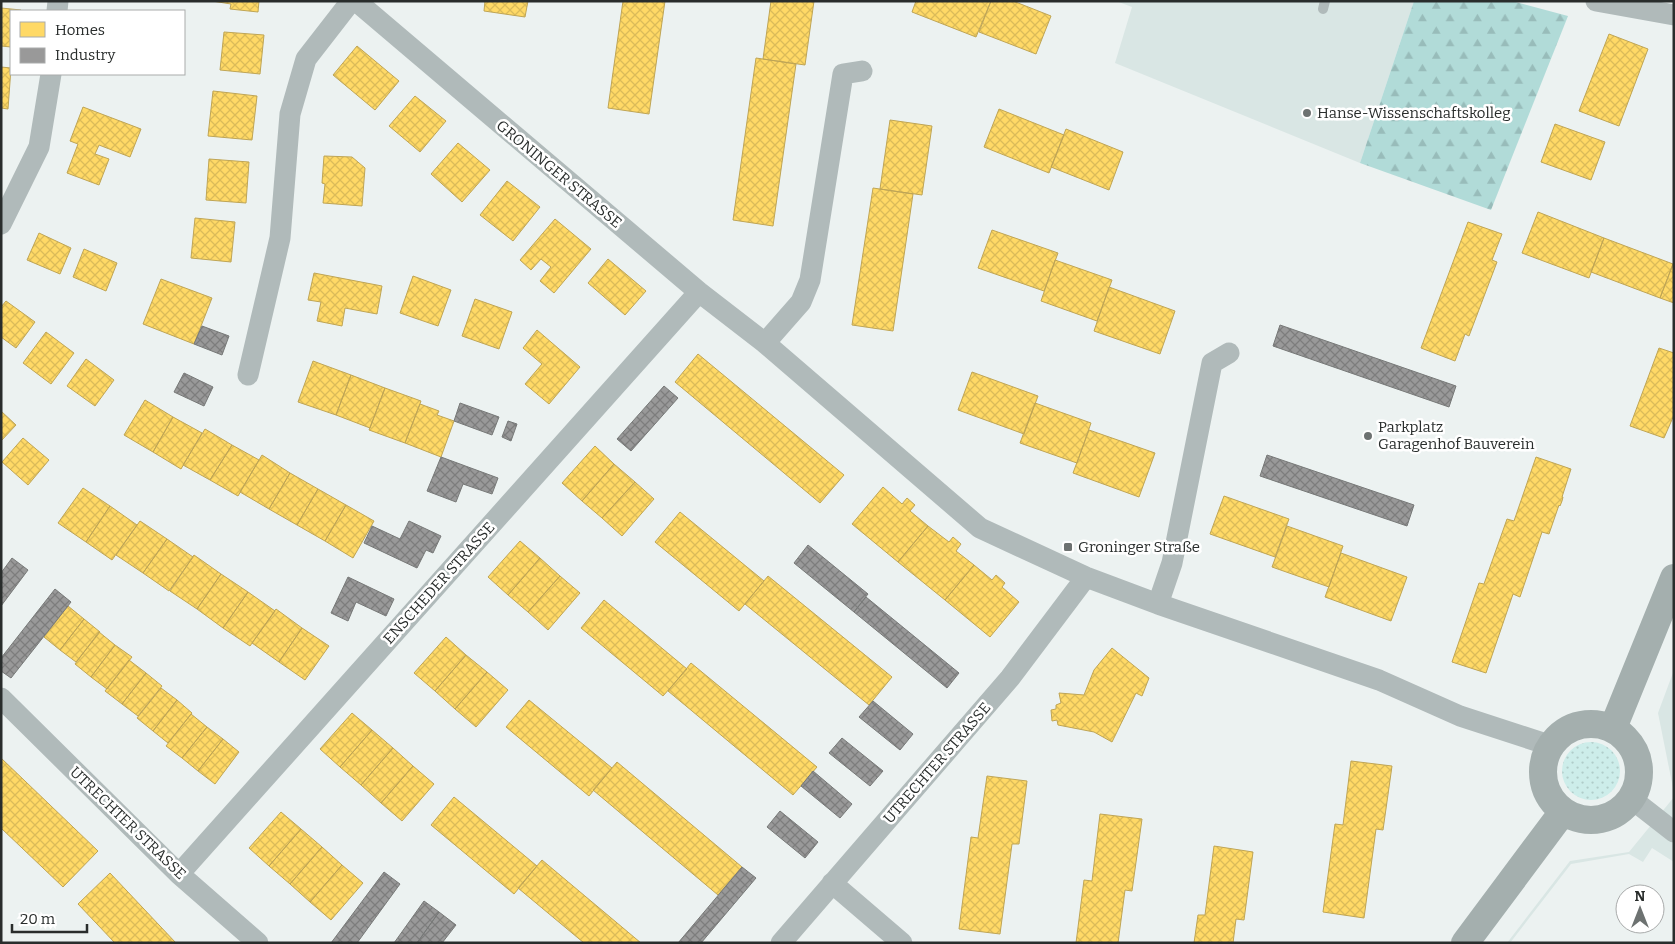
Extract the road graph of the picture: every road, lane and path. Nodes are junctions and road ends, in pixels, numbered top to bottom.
1 (351, 1) edge
2 (356, 1) edge
3 (1596, 1) edge
4 (1674, 15) edge
5 (862, 70) dead end
6 (51, 75) edge
7 (1, 224) edge
8 (699, 292) junction
9 (765, 343) junction
10 (1228, 353) dead end
11 (248, 375) dead end
12 (1086, 577) junction
13 (1674, 578) edge
14 (1158, 604) junction
15 (1, 698) edge
16 (1613, 728) junction
17 (1549, 745) junction
18 (1633, 800) junction
19 (1562, 813) junction
20 (1674, 832) edge
21 (179, 874) junction
22 (832, 883) junction
23 (258, 943) edge
24 (781, 943) edge
25 (902, 943) edge
26 (1464, 943) edge

1 - 11 street
2 - 8 street, GRONINGER STRASSE
3 - 4 street
5 - 9 street
6 - 7 street
8 - 9 street, GRONINGER STRASSE
8 - 21 street, ENSCHEDER STRASSE
9 - 12 street, GRONINGER STRASSE
10 - 14 street
12 - 14 street, GRONINGER STRASSE
12 - 22 street, UTRECHTER STRASSE
13 - 16 main road
14 - 17 street, GRONINGER STRASSE
15 - 21 street, UTRECHTER STRASSE
16 - 17 main road
16 - 18 main road
17 - 19 main road
18 - 19 main road
18 - 20 street
19 - 26 main road
21 - 23 street, UTRECHTER STRASSE
22 - 24 street, UTRECHTER STRASSE
22 - 25 street

